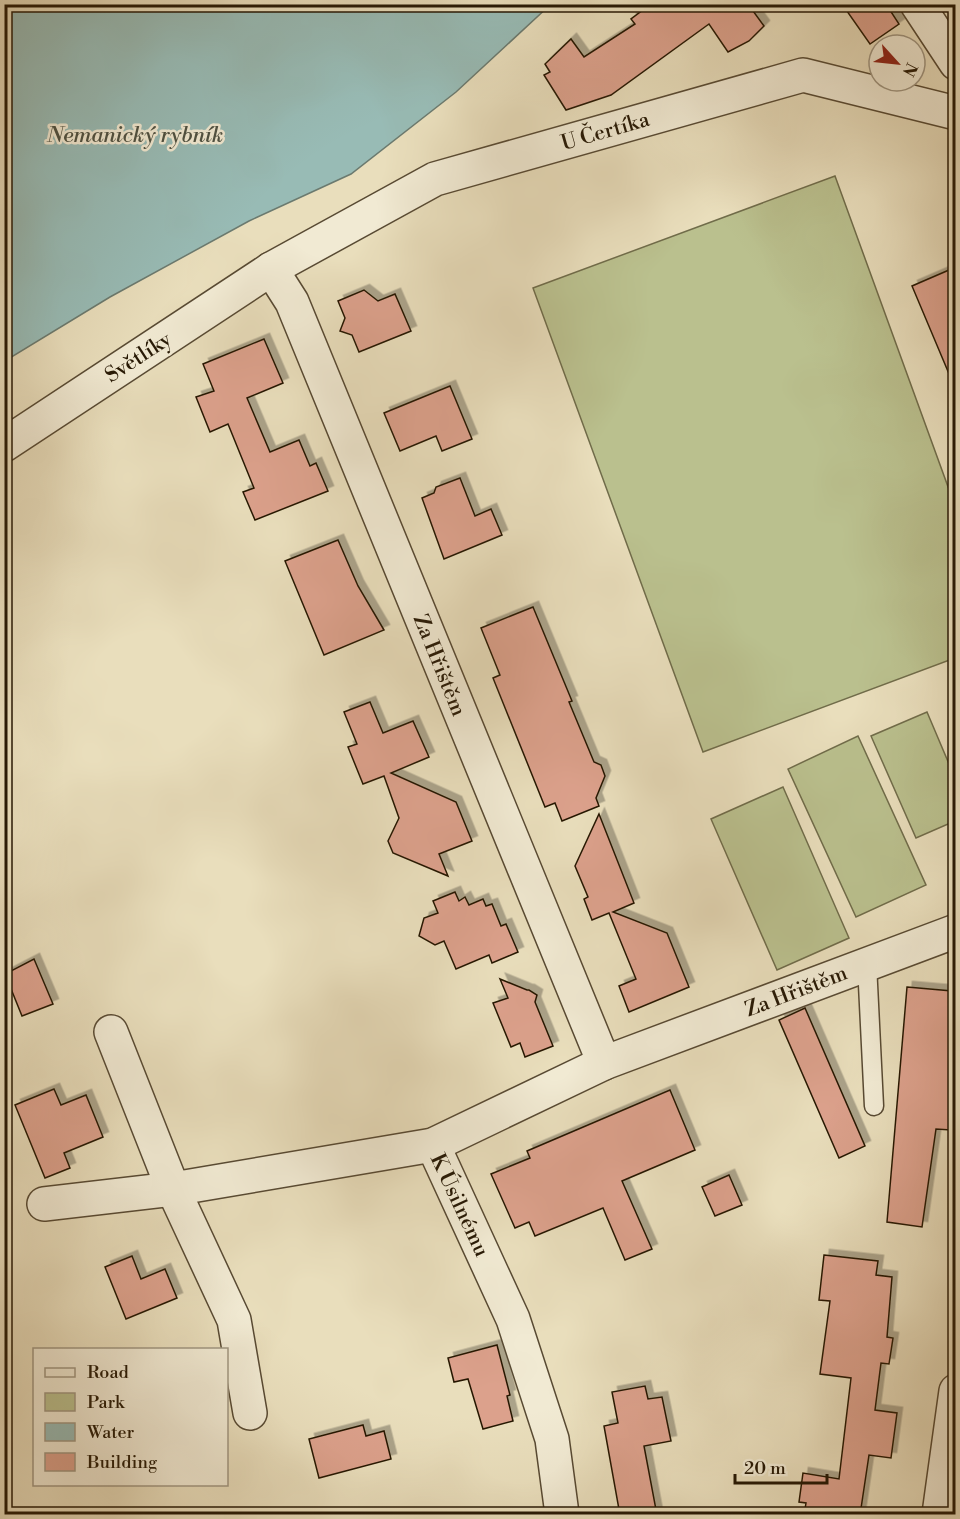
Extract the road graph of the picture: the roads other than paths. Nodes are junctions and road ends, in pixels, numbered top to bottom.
1 (917, 4) edge
2 (956, 63) edge
3 (956, 113) edge
4 (271, 269) junction
5 (4, 445) edge
6 (956, 931) edge
7 (867, 964) junction
8 (111, 1032) dead end
9 (604, 1063) junction
10 (874, 1106) dead end
11 (434, 1145) junction
12 (173, 1189) junction
13 (44, 1204) dead end
14 (956, 1391) edge
15 (250, 1413) dead end
16 (562, 1515) edge
17 (939, 1515) edge

1 - 2 street
3 - 4 street, U Čertíka
4 - 5 street, Světlíky
4 - 9 street, Za Hřištěm
6 - 7 street, Za Hřištěm
7 - 9 street, Za Hřištěm
7 - 10 lane
8 - 12 street
9 - 11 street, Za Hřištěm
11 - 12 street, K Úsilnému
11 - 16 street, K Úsilnému
12 - 13 street, K Úsilnému
12 - 15 street
14 - 17 street

